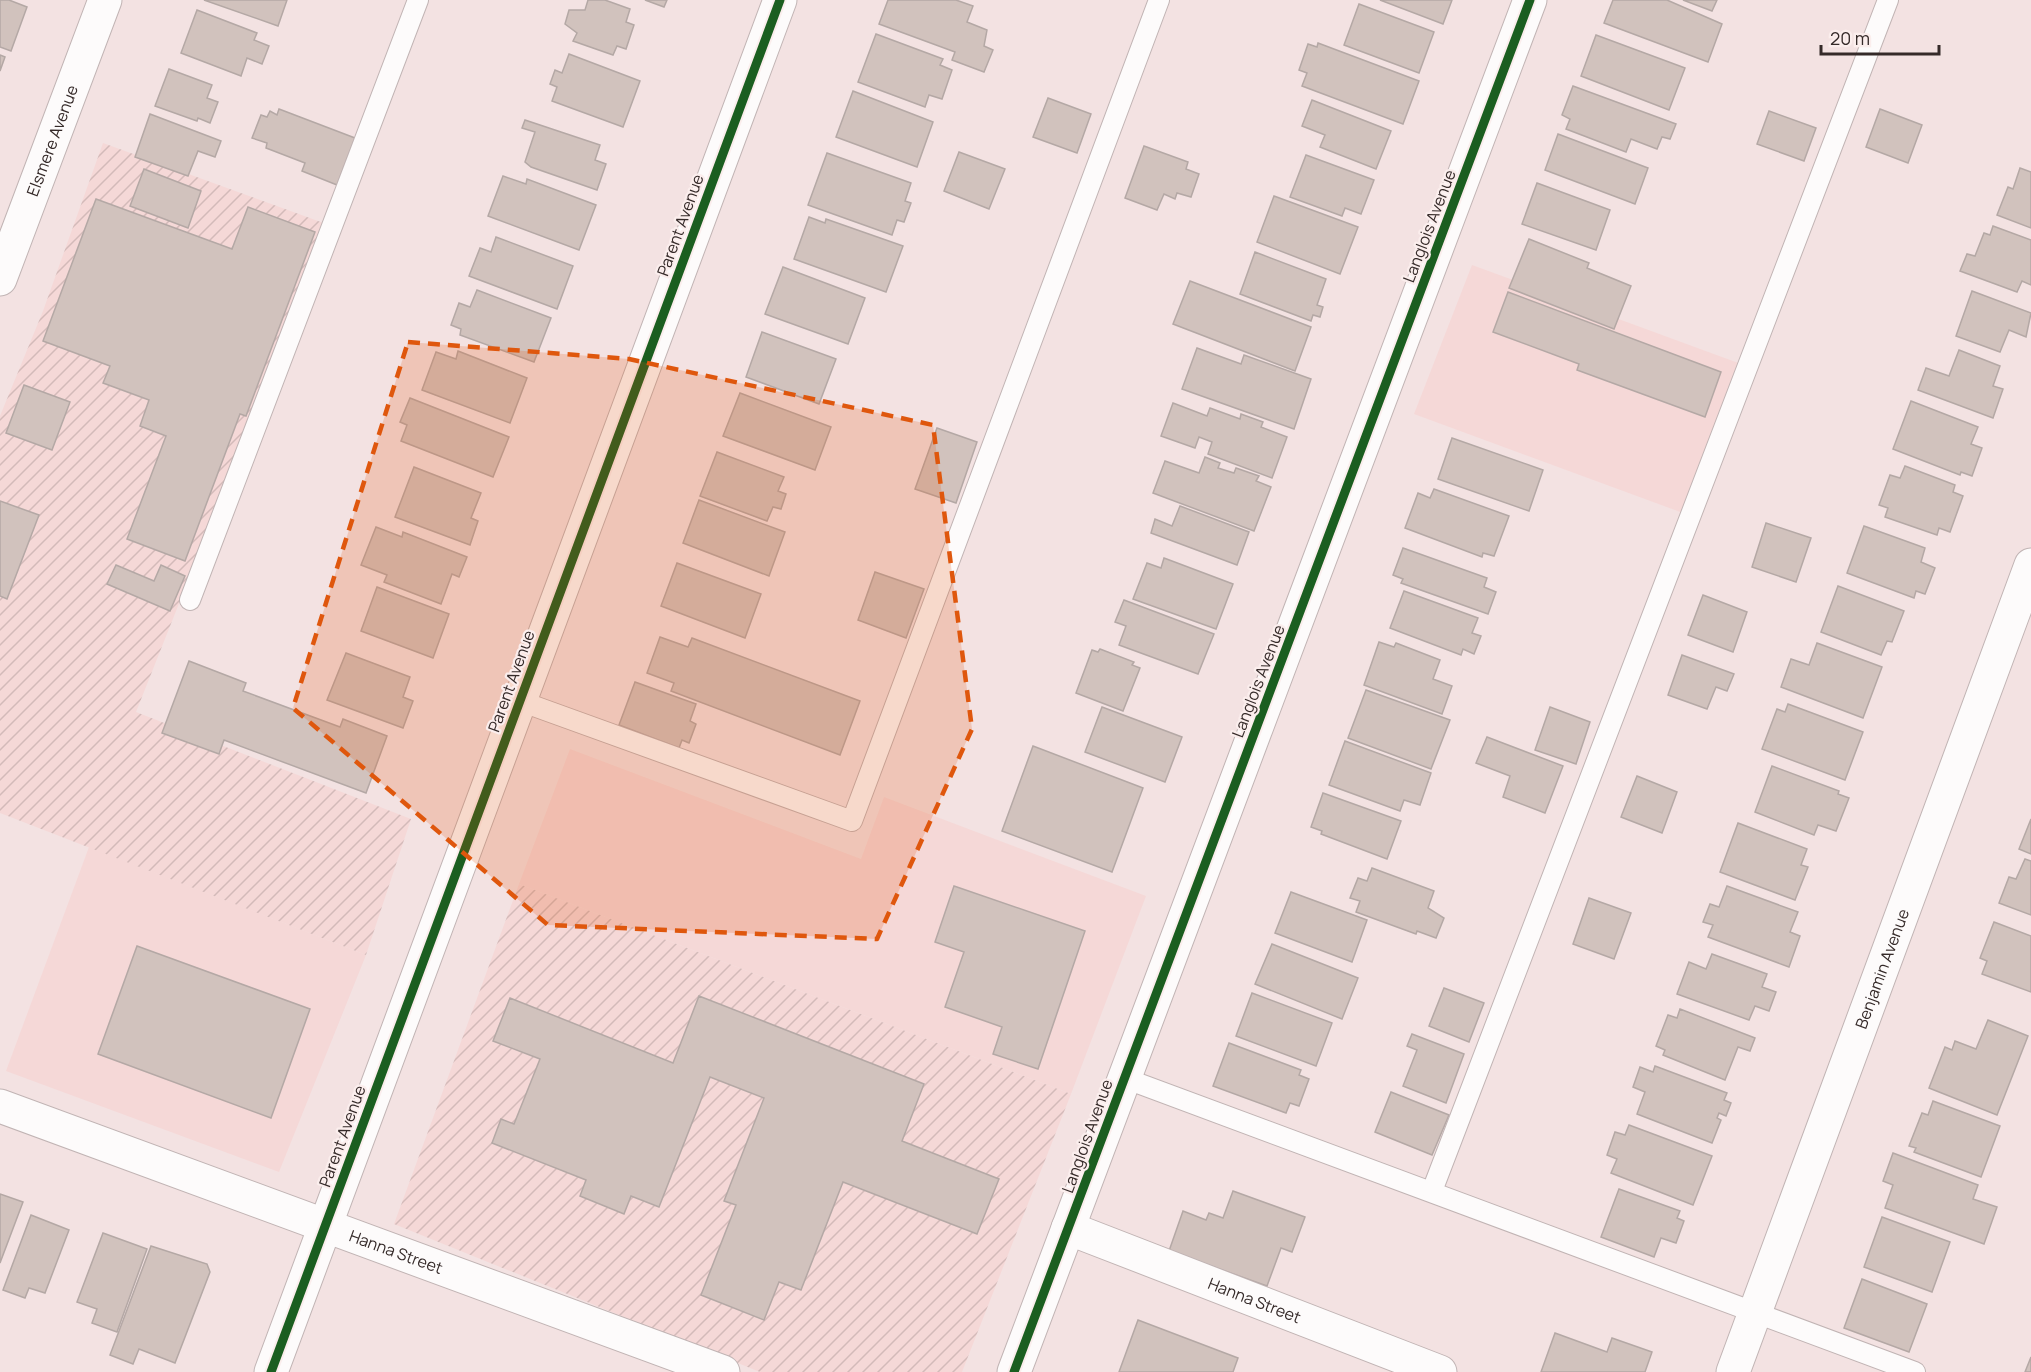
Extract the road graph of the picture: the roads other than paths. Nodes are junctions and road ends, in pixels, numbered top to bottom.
1 (105, 0) edge
2 (418, 0) edge
3 (780, 0) edge
4 (1159, 0) edge
5 (1530, 0) edge
6 (1888, 0) edge
7 (0, 279) edge
8 (2031, 565) edge
9 (190, 600) dead end
10 (520, 701) junction
11 (1124, 1078) junction
12 (0, 1106) edge
13 (1432, 1191) junction
14 (324, 1226) junction
15 (1068, 1228) junction
16 (1755, 1311) junction
17 (665, 1362) edge
18 (271, 1372) edge
19 (723, 1372) edge
20 (1014, 1372) edge
21 (1440, 1372) edge
22 (1732, 1372) edge
23 (1915, 1372) edge

1 - 7 street, Elsmere Avenue
2 - 9 lane
3 - 10 street, Parent Avenue
4 - 10 lane
5 - 11 street, Langlois Avenue
6 - 13 lane
8 - 16 street, Benjamin Avenue
10 - 14 street, Parent Avenue
11 - 13 lane
11 - 15 street, Langlois Avenue
12 - 14 street, Hanna Street
13 - 16 lane
14 - 17 street, Hanna Street
14 - 18 street, Parent Avenue
15 - 20 street, Langlois Avenue
15 - 21 street, Hanna Street
16 - 22 street, Benjamin Avenue
16 - 23 lane
17 - 19 street, Hanna Street

